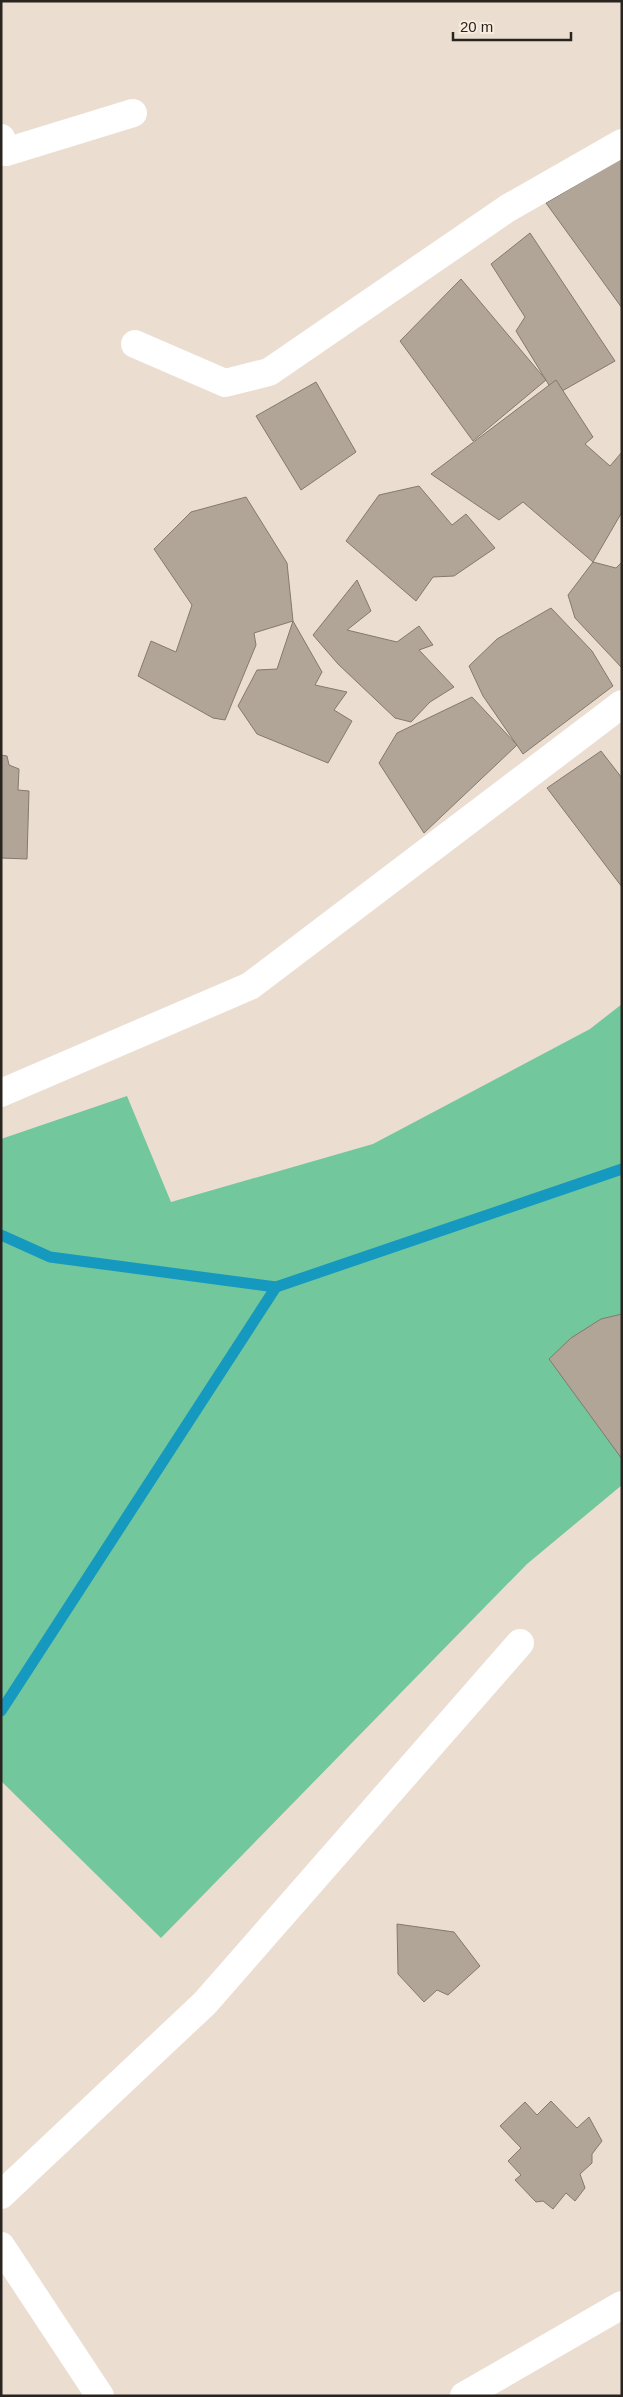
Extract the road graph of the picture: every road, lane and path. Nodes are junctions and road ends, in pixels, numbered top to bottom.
1 (134, 113) dead end
2 (1, 138) edge
3 (622, 143) edge
4 (135, 344) dead end
5 (622, 704) edge
6 (1, 1093) edge
7 (520, 1643) dead end
8 (1, 2196) edge
9 (1, 2246) edge
10 (622, 2305) edge
11 (100, 2396) edge
12 (464, 2396) edge

1 - 2 street
3 - 4 street
5 - 6 street
7 - 8 street
9 - 11 street
10 - 12 street

